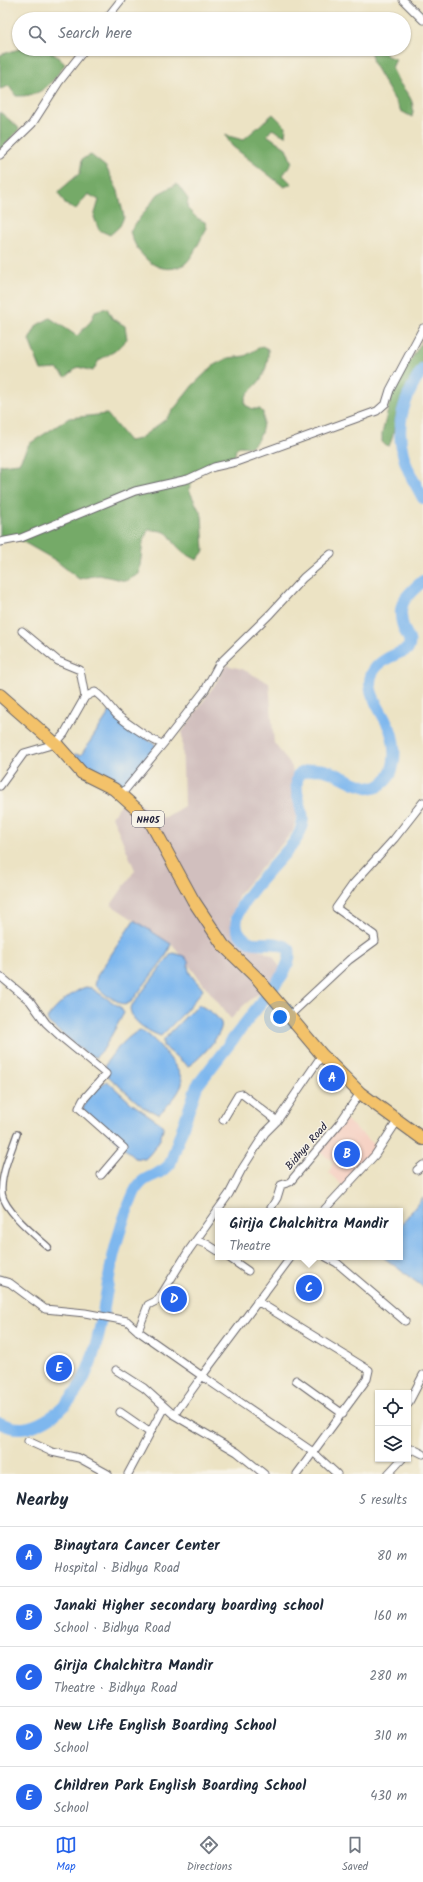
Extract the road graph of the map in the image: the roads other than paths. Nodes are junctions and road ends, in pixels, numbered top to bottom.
1 (121, 0) edge
2 (403, 0) edge
3 (112, 12) edge
4 (423, 20) edge
5 (79, 56) edge
6 (0, 155) edge
7 (423, 328) edge
8 (0, 542) edge
9 (331, 554) dead end
10 (22, 631) dead end
11 (0, 694) edge
12 (85, 697) junction
13 (55, 744) junction
14 (163, 744) junction
15 (0, 786) edge
16 (121, 795) junction
17 (423, 802) edge
18 (0, 976) edge
19 (289, 1016) junction
20 (322, 1055) junction
21 (360, 1093) junction
22 (223, 1120) dead end
23 (398, 1120) junction
24 (277, 1121) junction
25 (16, 1134) dead end
26 (423, 1139) edge
27 (423, 1165) edge
28 (417, 1170) dead end
29 (101, 1174) dead end
30 (218, 1208) edge
31 (271, 1208) edge
32 (326, 1208) edge
33 (215, 1213) edge
34 (196, 1241) junction
35 (48, 1247) dead end
36 (215, 1249) edge
37 (233, 1260) edge
38 (289, 1260) edge
39 (332, 1260) edge
40 (248, 1270) dead end
41 (0, 1280) edge
42 (257, 1301) junction
43 (405, 1321) dead end
44 (138, 1331) junction
45 (116, 1370) dead end
46 (423, 1375) edge
47 (202, 1376) junction
48 (296, 1380) dead end
49 (411, 1398) edge
50 (164, 1407) junction
51 (120, 1412) dead end
52 (342, 1414) junction
53 (174, 1415) junction
54 (149, 1432) junction
55 (28, 1441) dead end
56 (411, 1449) edge
57 (313, 1452) junction
58 (423, 1454) edge
59 (399, 1462) edge
60 (108, 1474) edge
61 (128, 1474) edge
62 (264, 1474) edge
63 (297, 1474) edge
64 (337, 1474) edge
65 (388, 1474) edge

1 - 3 street
2 - 4 street
5 - 6 street
7 - 8 street
9 - 14 street
10 - 12 street
11 - 13 main road, NH05
12 - 13 street
12 - 14 street
13 - 15 street
13 - 16 main road, NH05
14 - 16 street
16 - 19 main road, NH05
17 - 19 street
18 - 29 street
19 - 20 main road, NH05
20 - 21 main road, NH05
20 - 24 street
21 - 23 main road, NH05
21 - 31 street, Bidhya Road
22 - 24 street
23 - 26 main road, NH05
23 - 32 street
24 - 30 street
25 - 35 street
27 - 28 street
33 - 34 street
34 - 36 street
34 - 44 street
37 - 40 street
38 - 42 street
39 - 43 street
41 - 44 street
42 - 47 street
42 - 52 street
44 - 47 street
45 - 50 street
46 - 49 street
47 - 53 street
47 - 57 street
48 - 52 street
50 - 53 street
50 - 54 street
51 - 54 street
52 - 57 street
53 - 62 street
54 - 61 street
55 - 60 street
56 - 58 street
57 - 63 street
57 - 64 street
59 - 65 street

